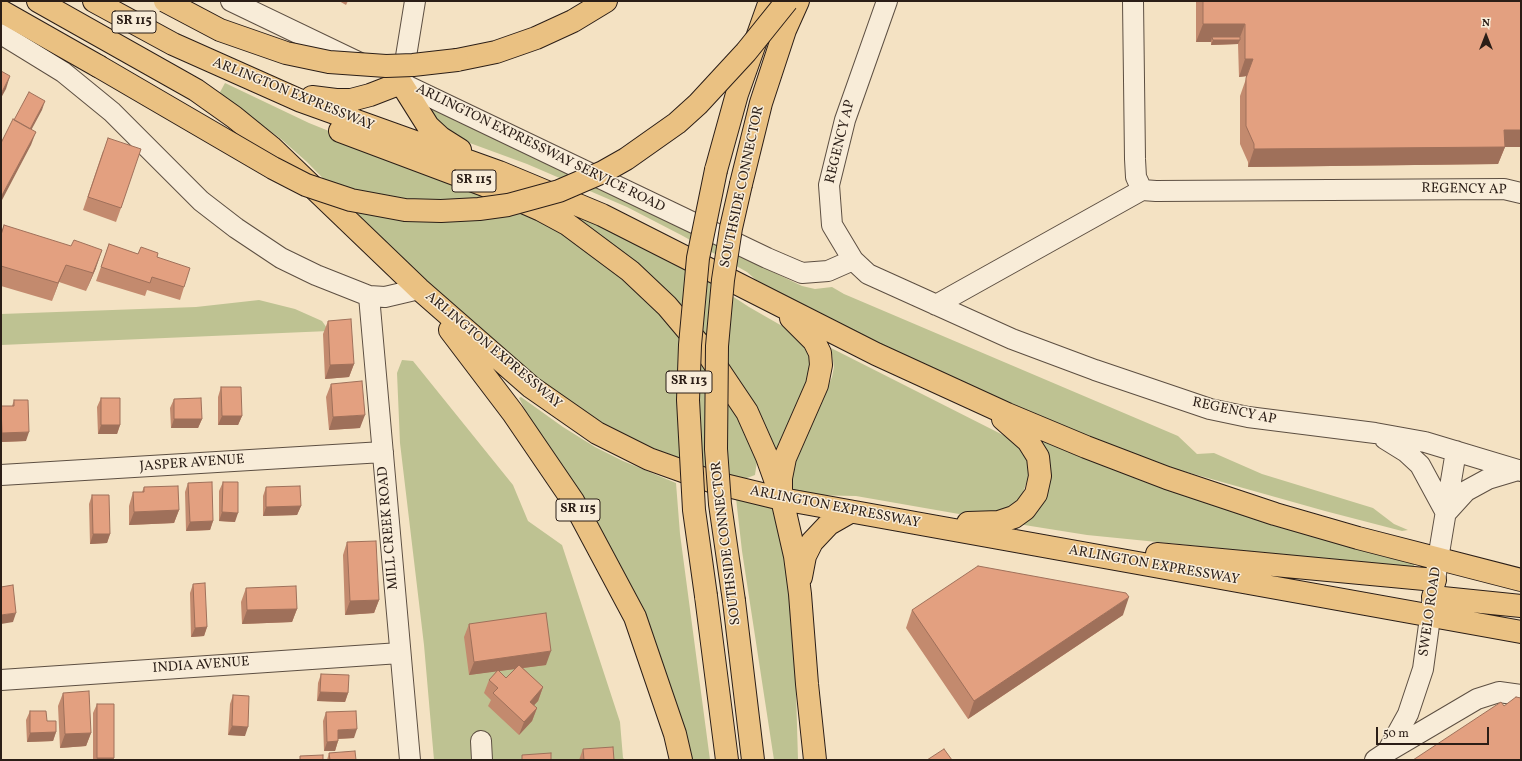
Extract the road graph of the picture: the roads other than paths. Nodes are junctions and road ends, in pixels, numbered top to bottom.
1 (38, 1) edge
2 (94, 1) edge
3 (165, 1) edge
4 (230, 1) edge
5 (415, 1) edge
6 (606, 1) edge
7 (770, 1) edge
8 (788, 1) edge
9 (798, 1) edge
10 (887, 1) edge
11 (1133, 1) edge
12 (1, 11) edge
13 (1, 34) edge
14 (173, 44) junction
15 (250, 79) junction
16 (401, 83) junction
17 (526, 183) junction
18 (1142, 190) junction
19 (1521, 193) edge
20 (853, 260) junction
21 (419, 289) junction
22 (751, 290) junction
23 (369, 296) junction
24 (936, 305) junction
25 (973, 398) junction
26 (1375, 433) junction
27 (1456, 451) junction
28 (383, 452) junction
29 (1519, 471) edge
30 (1, 475) edge
31 (782, 499) junction
32 (850, 512) junction
33 (1446, 513) junction
34 (894, 520) junction
35 (1026, 543) junction
36 (1438, 559) junction
37 (1521, 580) edge
38 (800, 594) junction
39 (1433, 598) junction
40 (1521, 606) edge
41 (1521, 632) edge
42 (400, 653) junction
43 (1, 680) edge
44 (807, 684) junction
45 (1521, 695) edge
46 (1381, 756) edge
47 (410, 760) edge
48 (681, 760) edge
49 (727, 760) edge
50 (753, 760) edge
51 (806, 760) edge
52 (815, 760) edge

1 - 21 highway, ARLINGTON EXPRESSWAY / SR 115
2 - 14 highway, ARLINGTON EXPRESSWAY / SR 115
3 - 6 highway, bridge
4 - 16 street, ARLINGTON EXPRESSWAY SERVICE ROAD
5 - 16 street
7 - 49 highway, SOUTHSIDE CONNECTOR / SR 113, bridge
8 - 12 highway, bridge
9 - 50 highway, SOUTHSIDE CONNECTOR / SR 113, bridge
10 - 20 street, REGENCY AP
11 - 18 street
13 - 23 street
14 - 15 highway, ARLINGTON EXPRESSWAY
14 - 31 highway, SR 115
15 - 16 highway
15 - 17 highway, ARLINGTON EXPRESSWAY
16 - 17 highway
16 - 20 street, ARLINGTON EXPRESSWAY SERVICE ROAD
17 - 22 highway, ARLINGTON EXPRESSWAY
18 - 19 street, REGENCY AP
18 - 24 street
20 - 24 street, REGENCY AP
21 - 23 street
21 - 31 highway, ARLINGTON EXPRESSWAY
21 - 48 highway, SR 115
22 - 25 highway, ARLINGTON EXPRESSWAY
22 - 31 highway
23 - 28 street, MILL CREEK ROAD
24 - 26 street, REGENCY AP
25 - 34 highway
25 - 36 highway, ARLINGTON EXPRESSWAY
26 - 27 street, REGENCY AP
26 - 33 street
27 - 29 street, REGENCY AP
27 - 33 street, SWELO ROAD
28 - 30 street, JASPER AVENUE
28 - 42 street, MILL CREEK ROAD
29 - 33 street
31 - 32 highway, ARLINGTON EXPRESSWAY
31 - 38 highway, SR 115
32 - 34 highway, ARLINGTON EXPRESSWAY
32 - 38 highway
33 - 36 street, SWELO ROAD
34 - 35 highway, ARLINGTON EXPRESSWAY
35 - 39 highway
35 - 39 highway, ARLINGTON EXPRESSWAY
36 - 37 highway, ARLINGTON EXPRESSWAY
36 - 39 street, SWELO ROAD
38 - 44 highway, SR 115
39 - 40 highway
39 - 41 highway, ARLINGTON EXPRESSWAY
39 - 46 street, SWELO ROAD
42 - 43 street, INDIA AVENUE
42 - 47 street, MILL CREEK ROAD
44 - 51 highway, SR 115
44 - 52 highway
45 - 46 street

